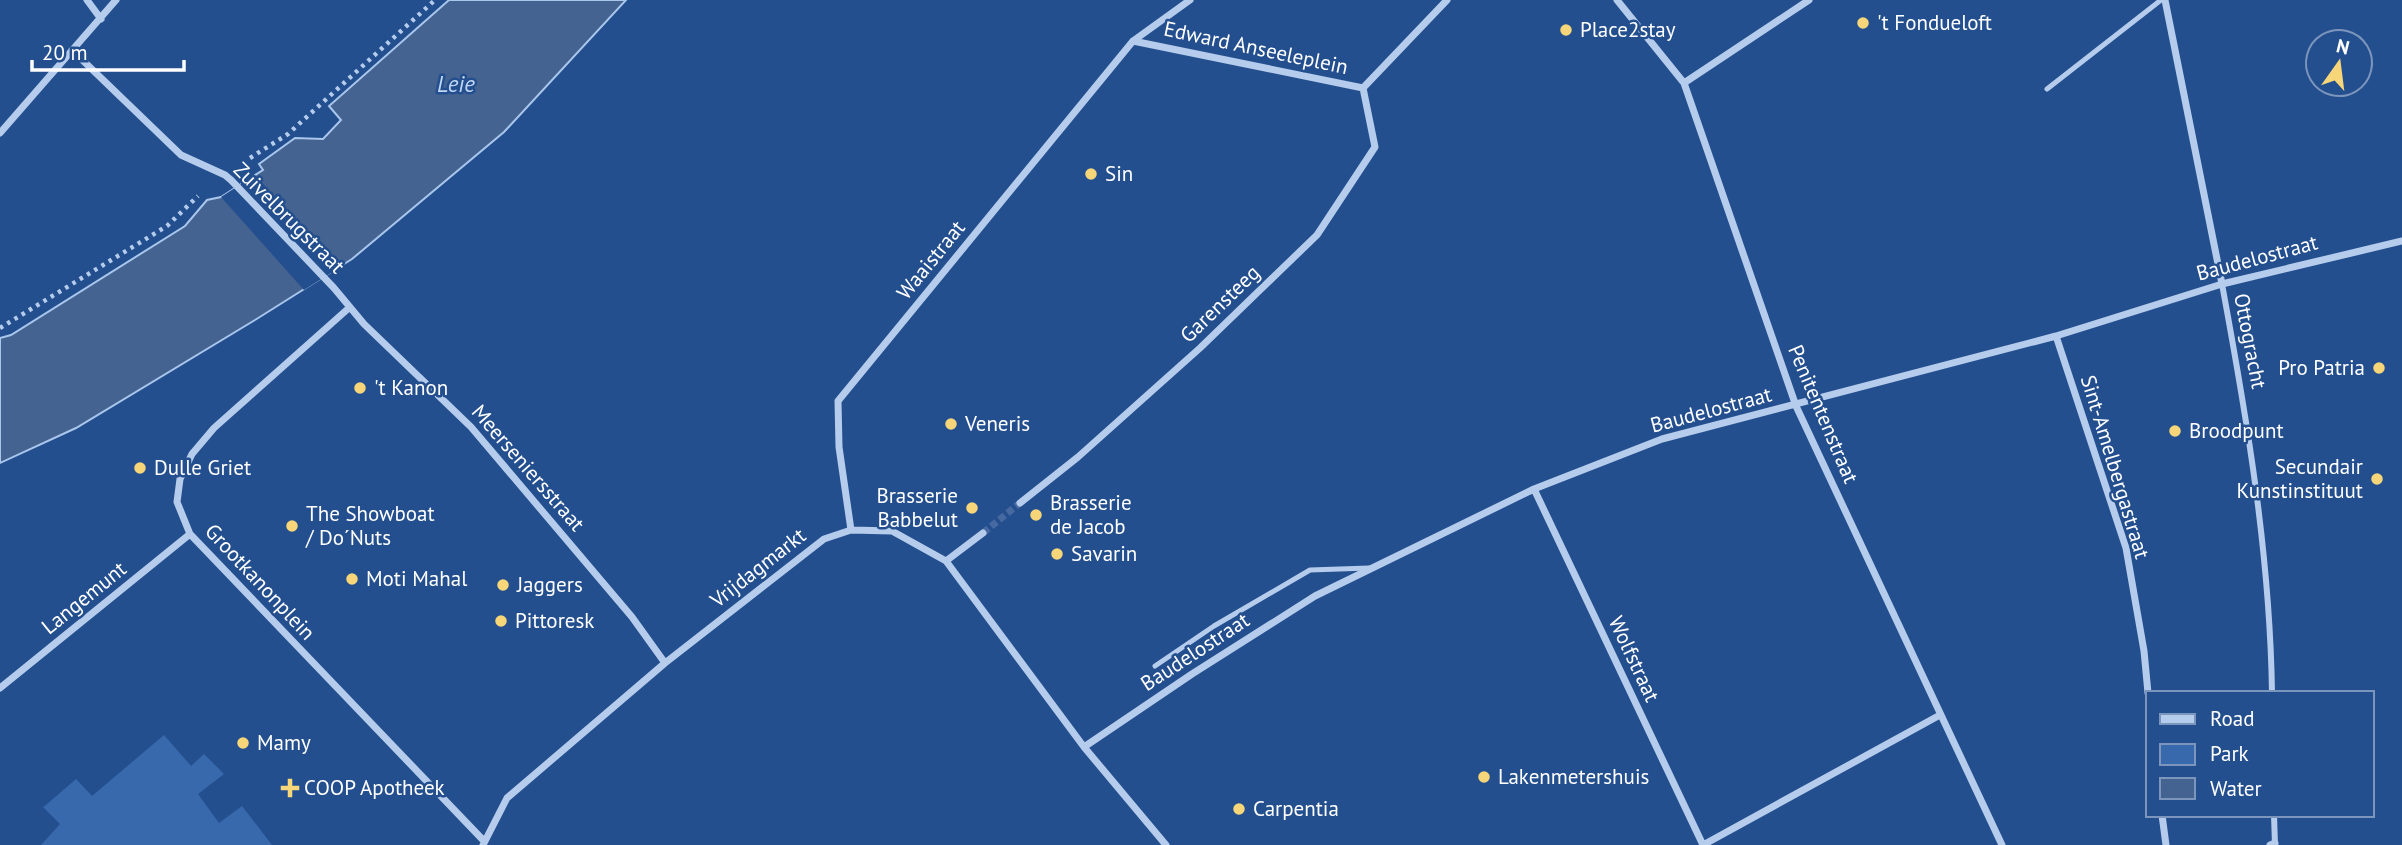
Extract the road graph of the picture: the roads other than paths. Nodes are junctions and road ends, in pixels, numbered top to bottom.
1 (87, 0) edge
2 (116, 0) edge
3 (1190, 0) edge
4 (1447, 0) edge
5 (1616, 0) edge
6 (1809, 0) edge
7 (2163, 0) edge
8 (101, 19) junction
9 (1133, 41) junction
10 (72, 50) junction
11 (1684, 83) junction
12 (1363, 88) junction
13 (2047, 89) dead end
14 (0, 133) edge
15 (2402, 241) edge
16 (2222, 284) junction
17 (350, 307) junction
18 (2056, 335) junction
19 (1796, 406) junction
20 (1534, 489) junction
21 (1020, 503) tunnel mouth
22 (851, 530) junction
23 (983, 533) tunnel mouth
24 (190, 534) junction
25 (946, 561) junction
26 (1372, 568) junction
27 (665, 663) junction
28 (1155, 666) dead end
29 (0, 688) edge
30 (2148, 691) edge
31 (2272, 691) edge
32 (1940, 715) junction
33 (1084, 747) junction
34 (2162, 817) edge
35 (2274, 817) edge
36 (484, 843) edge
37 (2273, 844) edge
38 (1166, 845) edge
39 (1703, 845) edge
40 (2001, 845) edge
41 (2166, 845) edge

1 - 8 street
2 - 8 street
3 - 9 street, Edward Anseeleplein
4 - 12 street, Edward Anseeleplein
5 - 11 street, Penitentenstraat
6 - 11 street
7 - 13 lane
7 - 16 street, Ottogracht
8 - 10 street
9 - 12 street, Edward Anseeleplein
9 - 22 street, Waaistraat
10 - 14 street
10 - 17 street, Zuivelbrugstraat
11 - 19 street, Penitentenstraat
12 - 21 street, Garensteeg
15 - 16 street, Baudelostraat
16 - 18 street, Baudelostraat
16 - 31 street, Ottogracht
17 - 24 street, Grootkanonplein
17 - 27 street, Meerseniersstraat
18 - 19 street, Baudelostraat
18 - 30 street, Sint-Amelbergastraat
19 - 20 street, Baudelostraat
19 - 32 street, Penitentenstraat
20 - 26 street, Baudelostraat
20 - 39 street, Wolfstraat
22 - 25 street, Vrijdagmarkt
22 - 27 street, Vrijdagmarkt
23 - 25 street
24 - 29 street, Langemunt
24 - 36 street, Grootkanonplein
25 - 33 street, Vrijdagmarkt
26 - 28 lane
26 - 33 street, Baudelostraat
27 - 36 street, Vrijdagmarkt
32 - 39 street, Wolfstraat
32 - 40 street, Penitentenstraat
33 - 38 street, Vrijdagmarkt
34 - 41 street
35 - 37 street

